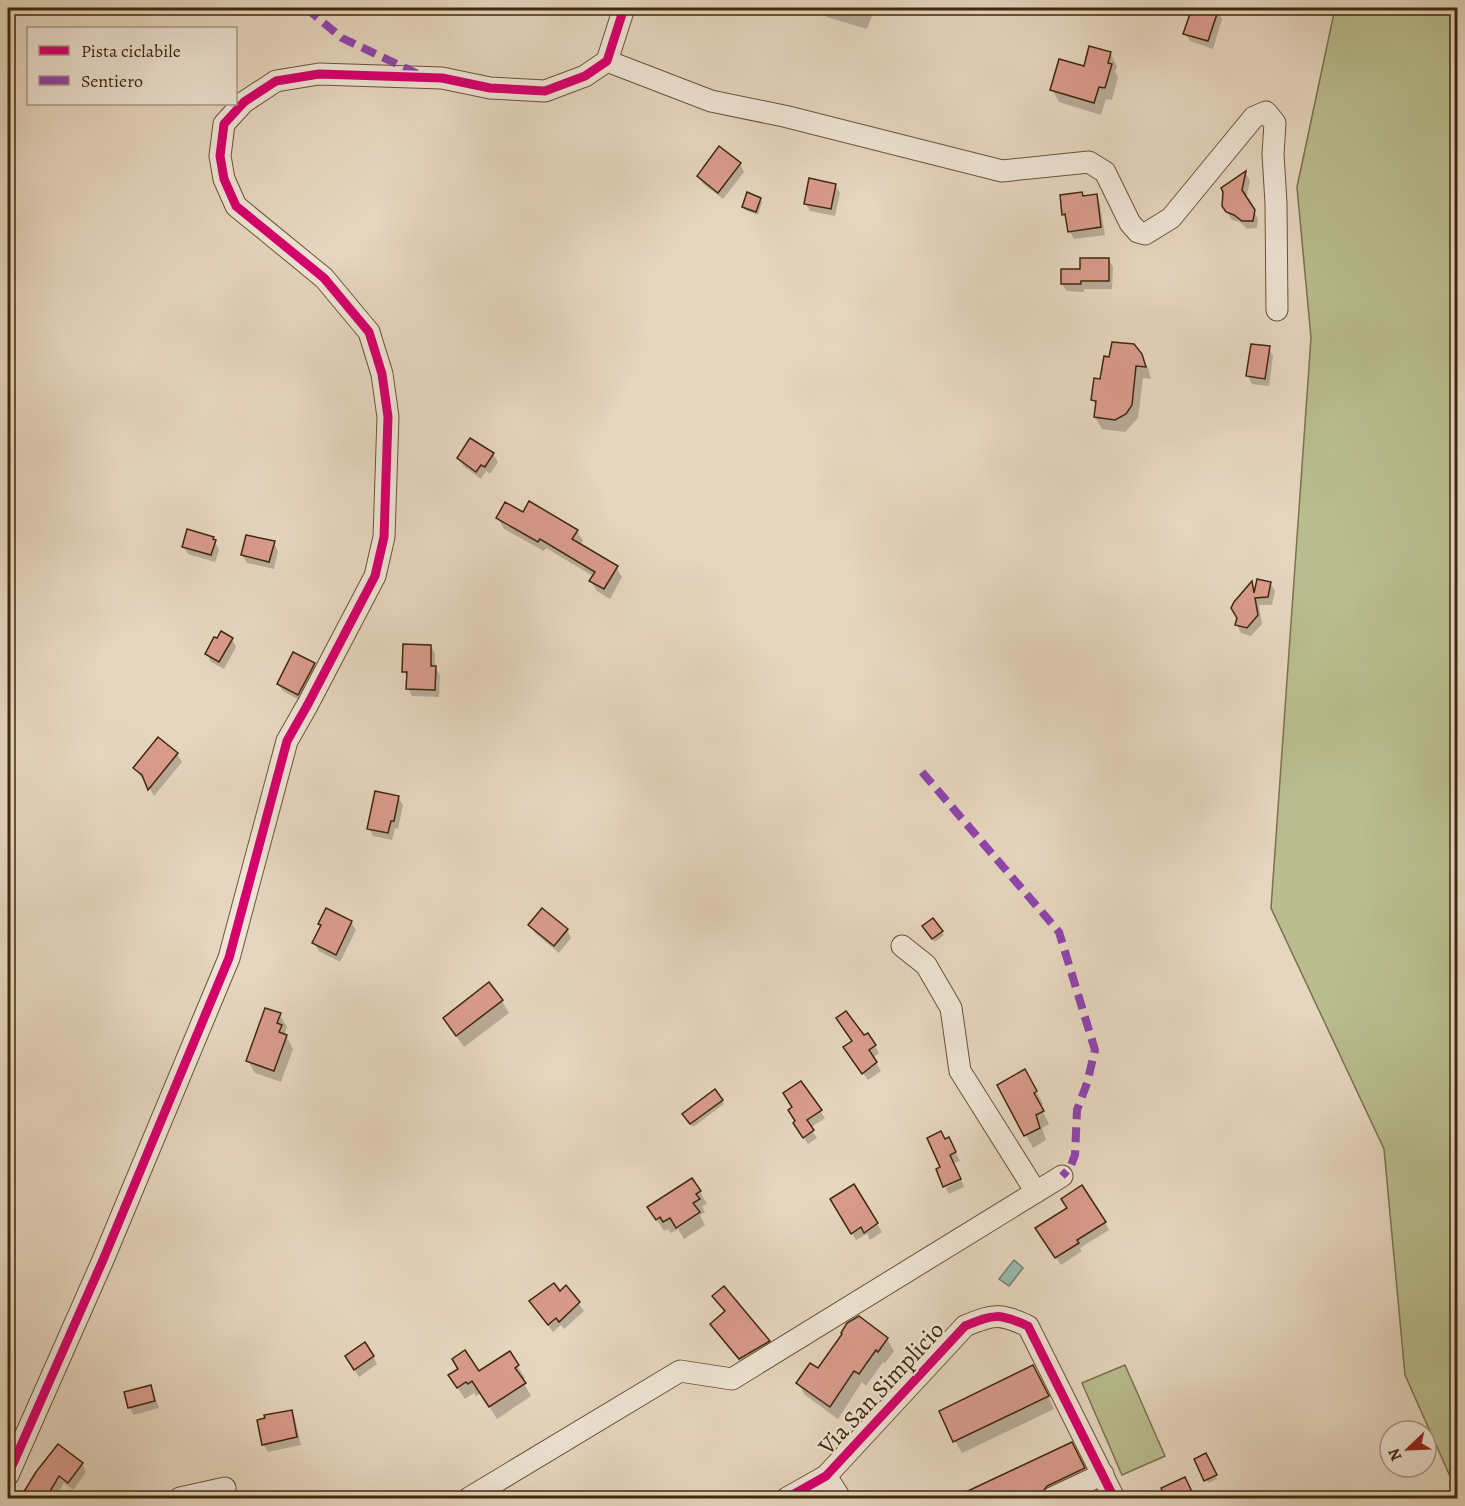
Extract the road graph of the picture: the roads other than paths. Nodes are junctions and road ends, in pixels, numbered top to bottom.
1 (624, 8) edge
2 (607, 61) junction
3 (1277, 310) dead end
4 (902, 946) dead end
5 (1062, 1176) dead end
6 (1036, 1192) junction
7 (1103, 1474) junction
8 (8, 1475) edge
9 (826, 1476) junction
10 (225, 1488) dead end
11 (180, 1498) edge
12 (469, 1498) edge
13 (787, 1498) edge
14 (840, 1498) edge
15 (1052, 1498) edge
16 (1114, 1498) edge

1 - 2 street
2 - 3 street
2 - 8 street
4 - 6 street
5 - 6 street
6 - 12 street
7 - 9 street, Via San Simplicio
7 - 15 street
7 - 16 street, Via San Simplicio
9 - 13 street, Via San Simplicio
9 - 14 street, Via San Simplicio
10 - 11 street

